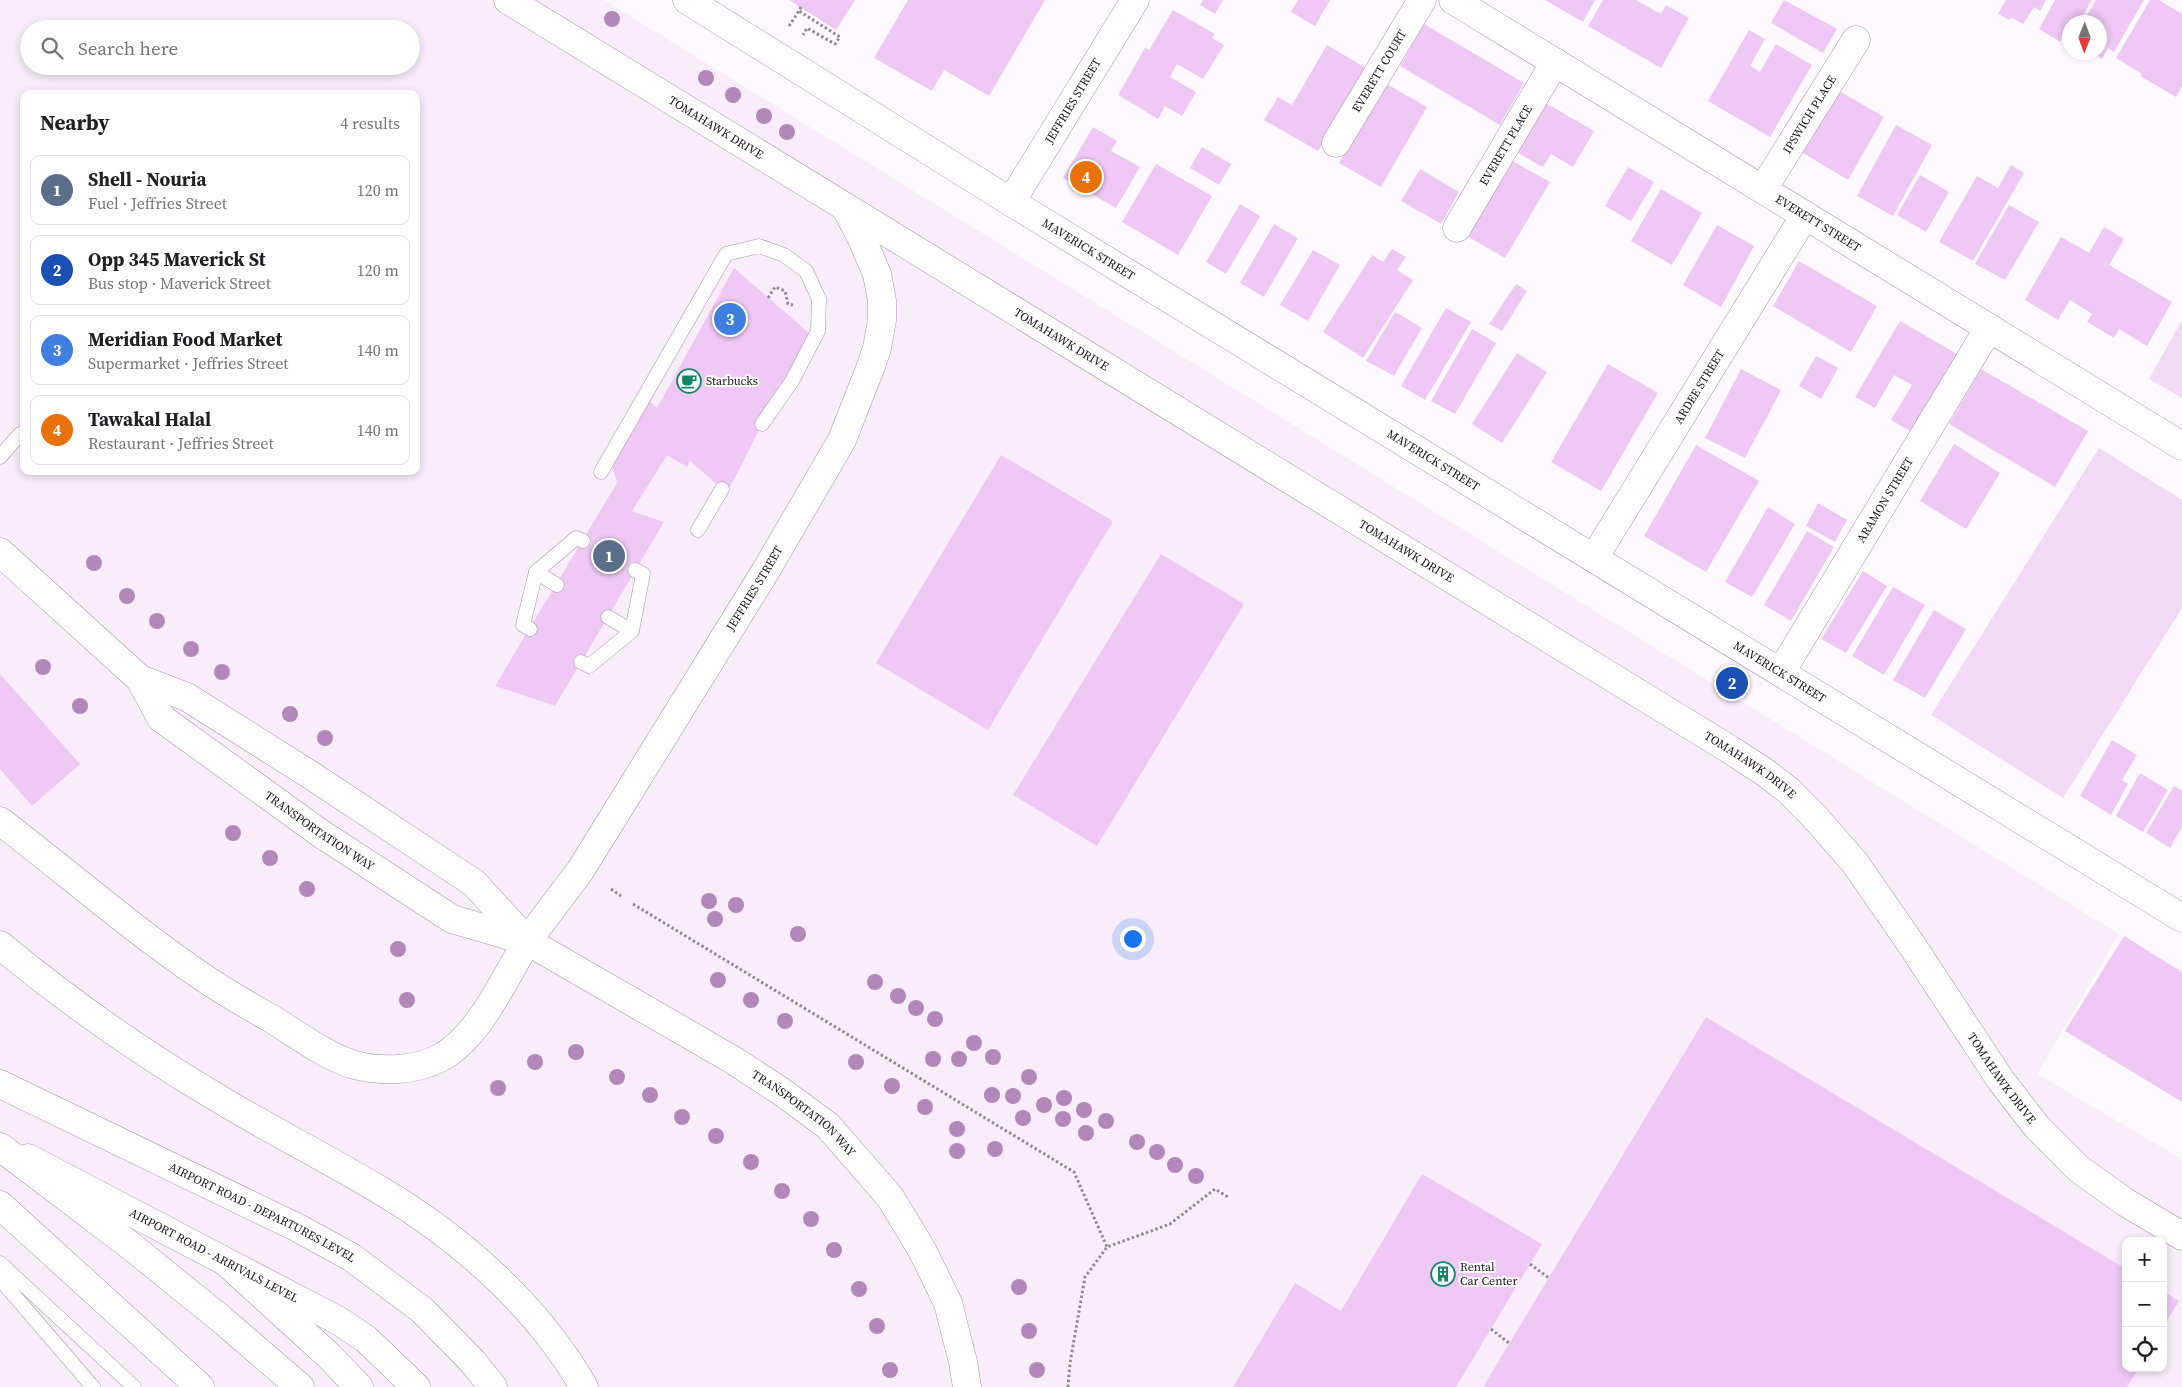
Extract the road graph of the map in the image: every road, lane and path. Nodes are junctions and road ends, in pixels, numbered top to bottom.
1 (508, 0) edge
2 (687, 0) edge
3 (1135, 0) edge
4 (1422, 0) edge
5 (1453, 0) edge
6 (801, 7) dead end
7 (799, 12) junction
8 (788, 28) dead end
9 (801, 37) dead end
10 (1856, 40) dead end
11 (1555, 62) junction
12 (1336, 143) dead end
13 (1763, 190) junction
14 (1011, 202) junction
15 (845, 207) junction
16 (1805, 215) junction
17 (1457, 228) dead end
18 (1989, 328) junction
19 (762, 424) dead end
20 (20, 434) dead end
21 (2182, 446) edge
22 (0, 457) edge
23 (601, 472) dead end
24 (722, 489) dead end
25 (698, 530) dead end
26 (582, 541) dead end
27 (0, 552) edge
28 (1594, 558) junction
29 (636, 570) dead end
30 (536, 572) junction
31 (556, 585) dead end
32 (608, 617) dead end
33 (530, 629) dead end
34 (632, 630) junction
35 (581, 662) dead end
36 (1781, 672) junction
37 (140, 679) junction
38 (0, 821) edge
39 (611, 889) dead end
40 (621, 896) dead end
41 (633, 904) dead end
42 (2182, 918) edge
43 (527, 941) junction
44 (0, 945) edge
45 (0, 1084) edge
46 (0, 1142) edge
47 (0, 1148) edge
48 (1228, 1197) dead end
49 (0, 1205) edge
50 (2182, 1236) edge
51 (1107, 1247) junction
52 (226, 1262) junction
53 (0, 1263) edge
54 (1530, 1264) dead end
55 (1549, 1278) dead end
56 (0, 1279) edge
57 (1491, 1329) dead end
58 (1509, 1343) dead end
59 (93, 1387) edge
60 (134, 1387) edge
61 (200, 1387) edge
62 (300, 1387) edge
63 (359, 1387) edge
64 (416, 1387) edge
65 (493, 1387) edge
66 (584, 1387) edge
67 (967, 1387) edge
68 (1068, 1387) edge

1 - 15 main road, TOMAHAWK DRIVE
2 - 14 main road, MAVERICK STREET
3 - 14 main road, JEFFRIES STREET
4 - 12 main road, EVERETT COURT
5 - 11 main road, EVERETT STREET
6 - 7 path
7 - 8 path
7 - 9 path
10 - 13 main road, IPSWICH PLACE
11 - 13 main road, EVERETT STREET
11 - 17 main road, EVERETT PLACE
13 - 16 main road, EVERETT STREET
14 - 28 main road, MAVERICK STREET
15 - 43 main road, JEFFRIES STREET
15 - 50 main road, TOMAHAWK DRIVE
16 - 18 main road, EVERETT STREET
16 - 28 main road, ARDEE STREET
18 - 21 main road, EVERETT STREET
18 - 36 main road, ARAMON STREET
19 - 23 lane
20 - 22 lane
24 - 25 lane
26 - 30 lane
27 - 37 main road, TRANSPORTATION WAY
28 - 36 main road, MAVERICK STREET
29 - 34 lane
30 - 31 lane
30 - 33 lane
32 - 34 lane
34 - 35 lane
36 - 42 main road, MAVERICK STREET
37 - 43 main road, TRANSPORTATION WAY
37 - 43 main road, TRANSPORTATION WAY
38 - 43 main road, JEFFRIES STREET
39 - 40 path
41 - 51 path
43 - 67 main road, TRANSPORTATION WAY
44 - 66 main road
45 - 65 main road, AIRPORT ROAD - DEPARTURES LEVEL
46 - 52 main road, AIRPORT ROAD - ARRIVALS LEVEL
47 - 62 main road
48 - 51 path
49 - 61 main road
51 - 68 path
52 - 63 main road
52 - 64 main road, AIRPORT ROAD - ARRIVALS LEVEL
53 - 60 lane
54 - 55 path
56 - 59 lane
57 - 58 path

